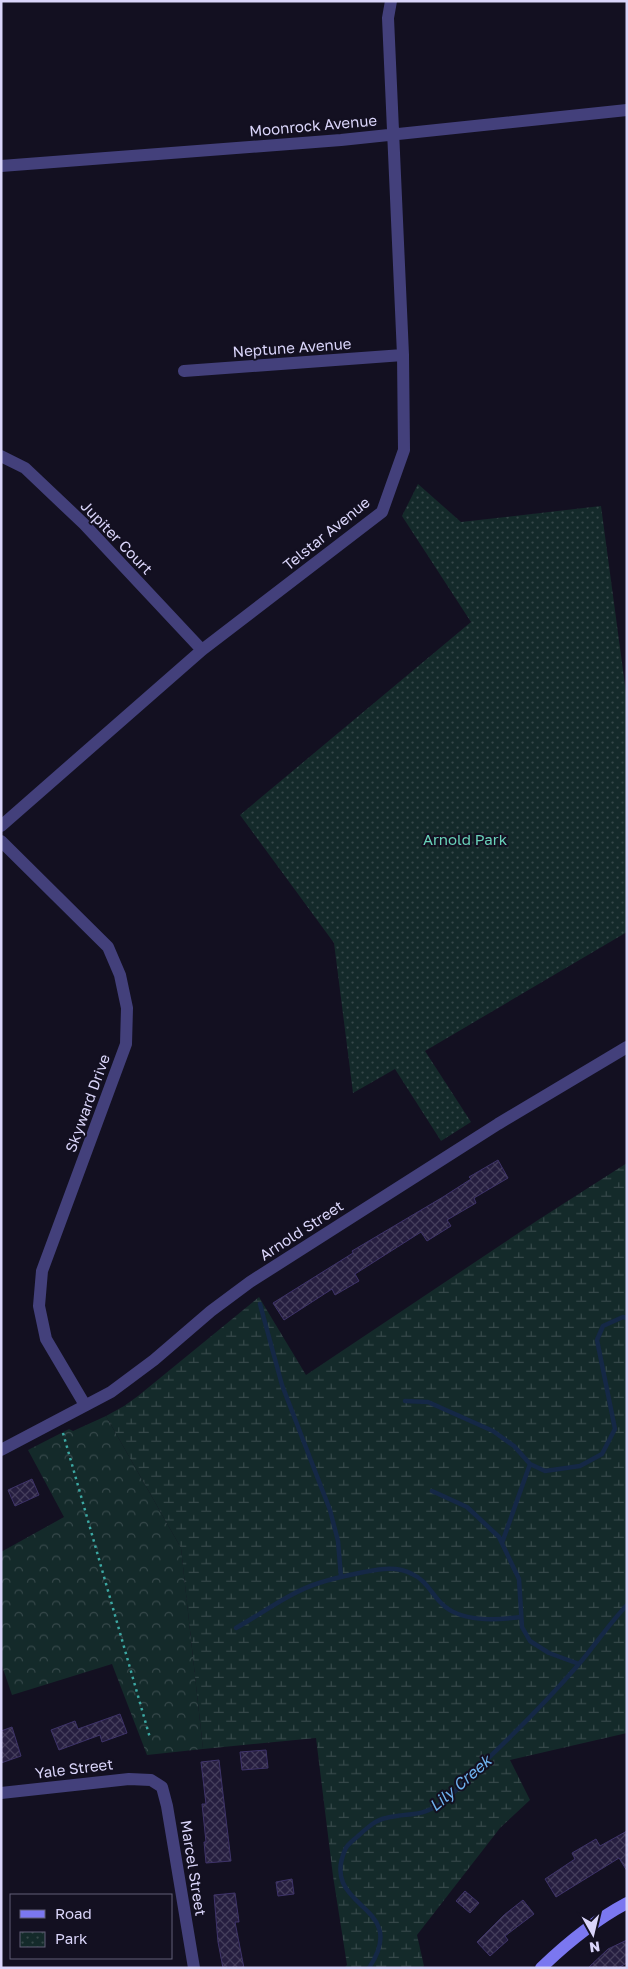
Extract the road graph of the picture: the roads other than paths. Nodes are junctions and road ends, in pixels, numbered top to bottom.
1 (391, 1) edge
2 (627, 110) edge
3 (394, 134) junction
4 (1, 166) edge
5 (403, 355) junction
6 (184, 371) dead end
7 (1, 456) edge
8 (202, 650) junction
9 (1, 826) edge
10 (1, 841) edge
11 (627, 1047) edge
12 (85, 1405) junction
13 (1, 1450) edge
14 (151, 1780) joint
15 (1, 1793) edge
16 (627, 1903) edge
17 (194, 1968) edge
18 (541, 1968) edge

1 - 3 street, Telstar Avenue
2 - 3 street, Moonrock Avenue
3 - 4 street, Moonrock Avenue
3 - 5 street, Telstar Avenue
5 - 6 street, Neptune Avenue
5 - 8 street, Telstar Avenue
7 - 8 street, Jupiter Court
8 - 9 street, Telstar Avenue
10 - 12 street, Skyward Drive
11 - 12 street, Arnold Street
12 - 13 street, Arnold Street
14 - 15 street, Yale Street
14 - 17 street, Marcel Street
16 - 18 street

